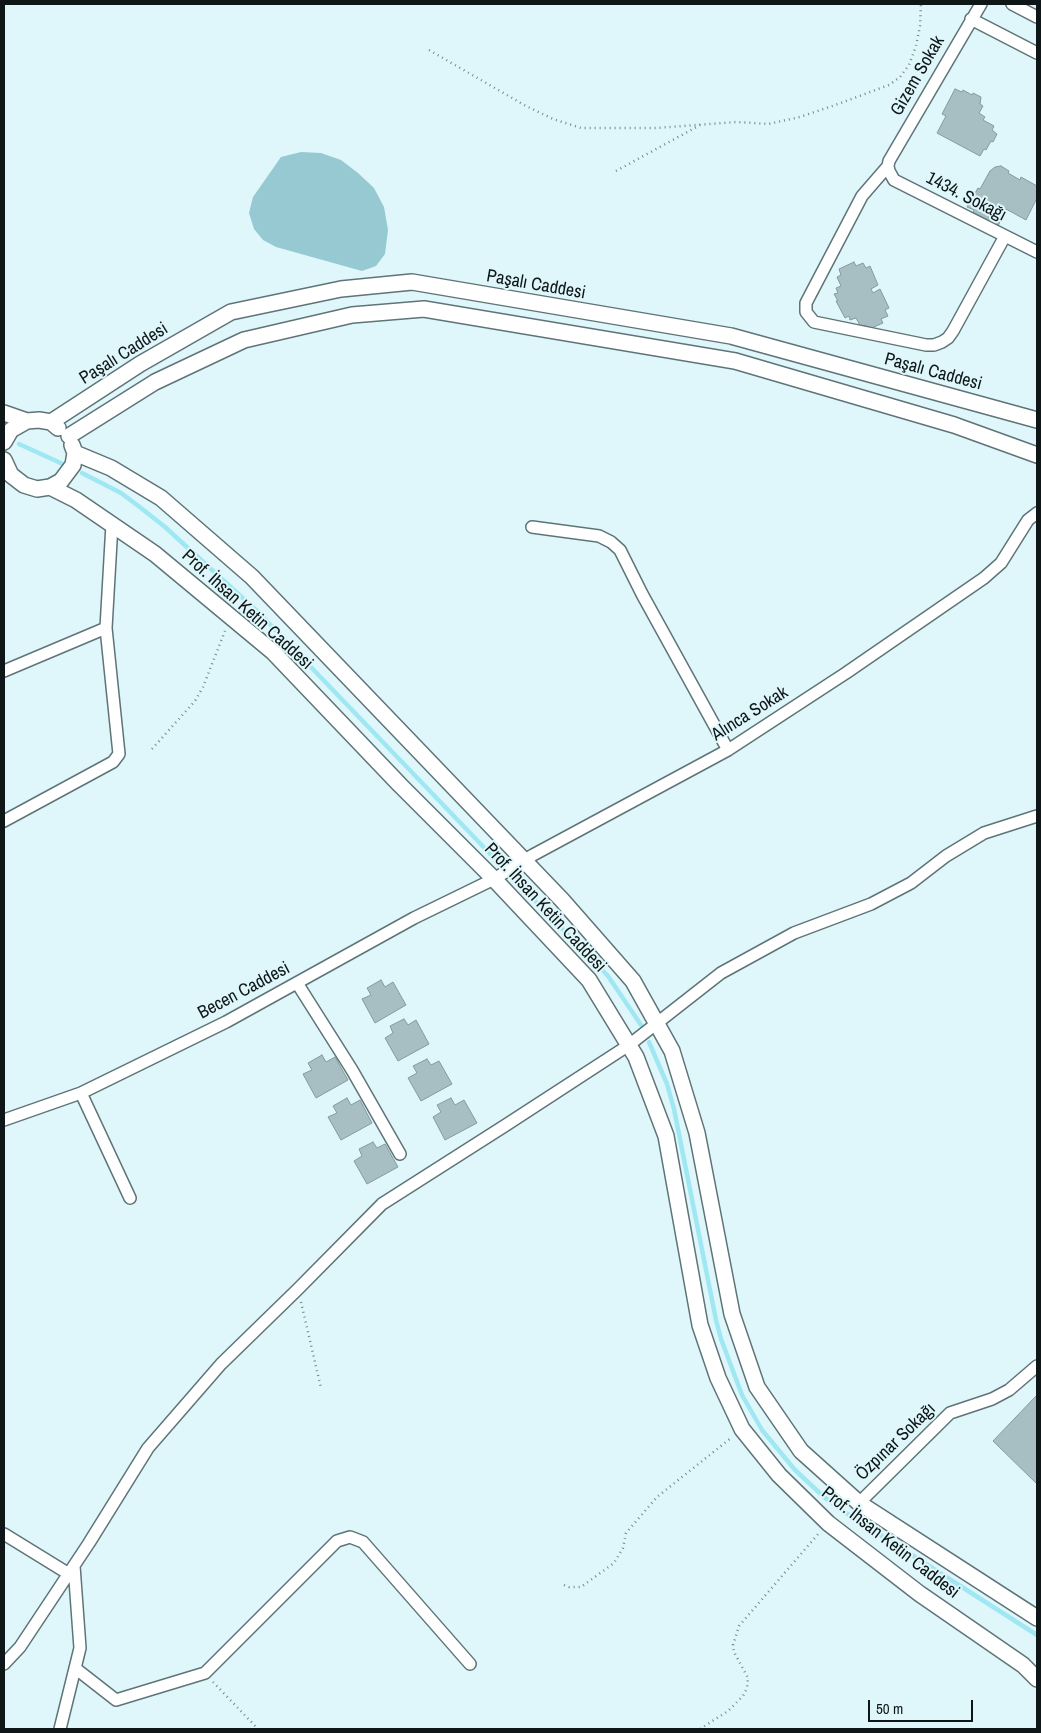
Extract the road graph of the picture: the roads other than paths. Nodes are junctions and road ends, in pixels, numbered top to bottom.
1 (980, 4) edge
2 (1012, 4) edge
3 (1037, 17) edge
4 (972, 19) junction
5 (1037, 53) edge
6 (888, 166) junction
7 (1005, 236) junction
8 (1037, 252) edge
9 (4, 413) edge
10 (1037, 420) edge
11 (27, 421) junction
12 (51, 422) junction
13 (69, 436) junction
14 (4, 442) edge
15 (75, 454) junction
16 (1037, 455) edge
17 (4, 463) edge
18 (50, 487) junction
19 (1037, 513) edge
20 (112, 524) junction
21 (532, 527) dead end
22 (106, 628) junction
23 (4, 670) edge
24 (728, 750) junction
25 (1037, 816) edge
26 (4, 821) edge
27 (524, 860) junction
28 (494, 879) junction
29 (297, 983) junction
30 (657, 1024) junction
31 (629, 1045) junction
32 (80, 1093) junction
33 (4, 1120) edge
34 (400, 1154) dead end
35 (130, 1198) dead end
36 (1037, 1366) edge
37 (859, 1503) junction
38 (4, 1534) edge
39 (71, 1570) junction
40 (1037, 1618) edge
41 (4, 1664) edge
42 (470, 1664) dead end
43 (75, 1668) junction
44 (1037, 1679) edge
45 (60, 1729) edge

1 - 4 street, Gizem Sokak
2 - 3 street
4 - 5 street
4 - 6 street, Gizem Sokak
6 - 7 street, 1434. Sokağı
6 - 7 street, Gizem Sokak
7 - 8 street, 1434. Sokağı
9 - 11 street
10 - 12 street, Paşalı Caddesi
11 - 12 street
11 - 14 street
12 - 13 street
13 - 15 street
13 - 16 street
15 - 18 street
15 - 27 street, Prof. İhsan Ketin Caddesi
17 - 18 street
18 - 20 street, Prof. İhsan Ketin Caddesi
19 - 24 street, Alınca Sokak
20 - 22 street
20 - 28 street, Prof. İhsan Ketin Caddesi
21 - 24 street
22 - 23 street
22 - 26 street
24 - 27 street, Alınca Sokak
25 - 30 street
27 - 28 street, Alınca Sokak
27 - 30 street, Prof. İhsan Ketin Caddesi
28 - 29 street, Becen Caddesi
28 - 31 street, Prof. İhsan Ketin Caddesi
29 - 32 street, Becen Caddesi
29 - 34 street
30 - 31 street
30 - 37 street, Prof. İhsan Ketin Caddesi
31 - 39 street
31 - 44 street, Prof. İhsan Ketin Caddesi
32 - 33 street, Becen Caddesi
32 - 35 street
36 - 37 street, Özpınar Sokağı
37 - 40 street, Prof. İhsan Ketin Caddesi
38 - 39 street
39 - 41 street
39 - 43 street
42 - 43 street
43 - 45 street

